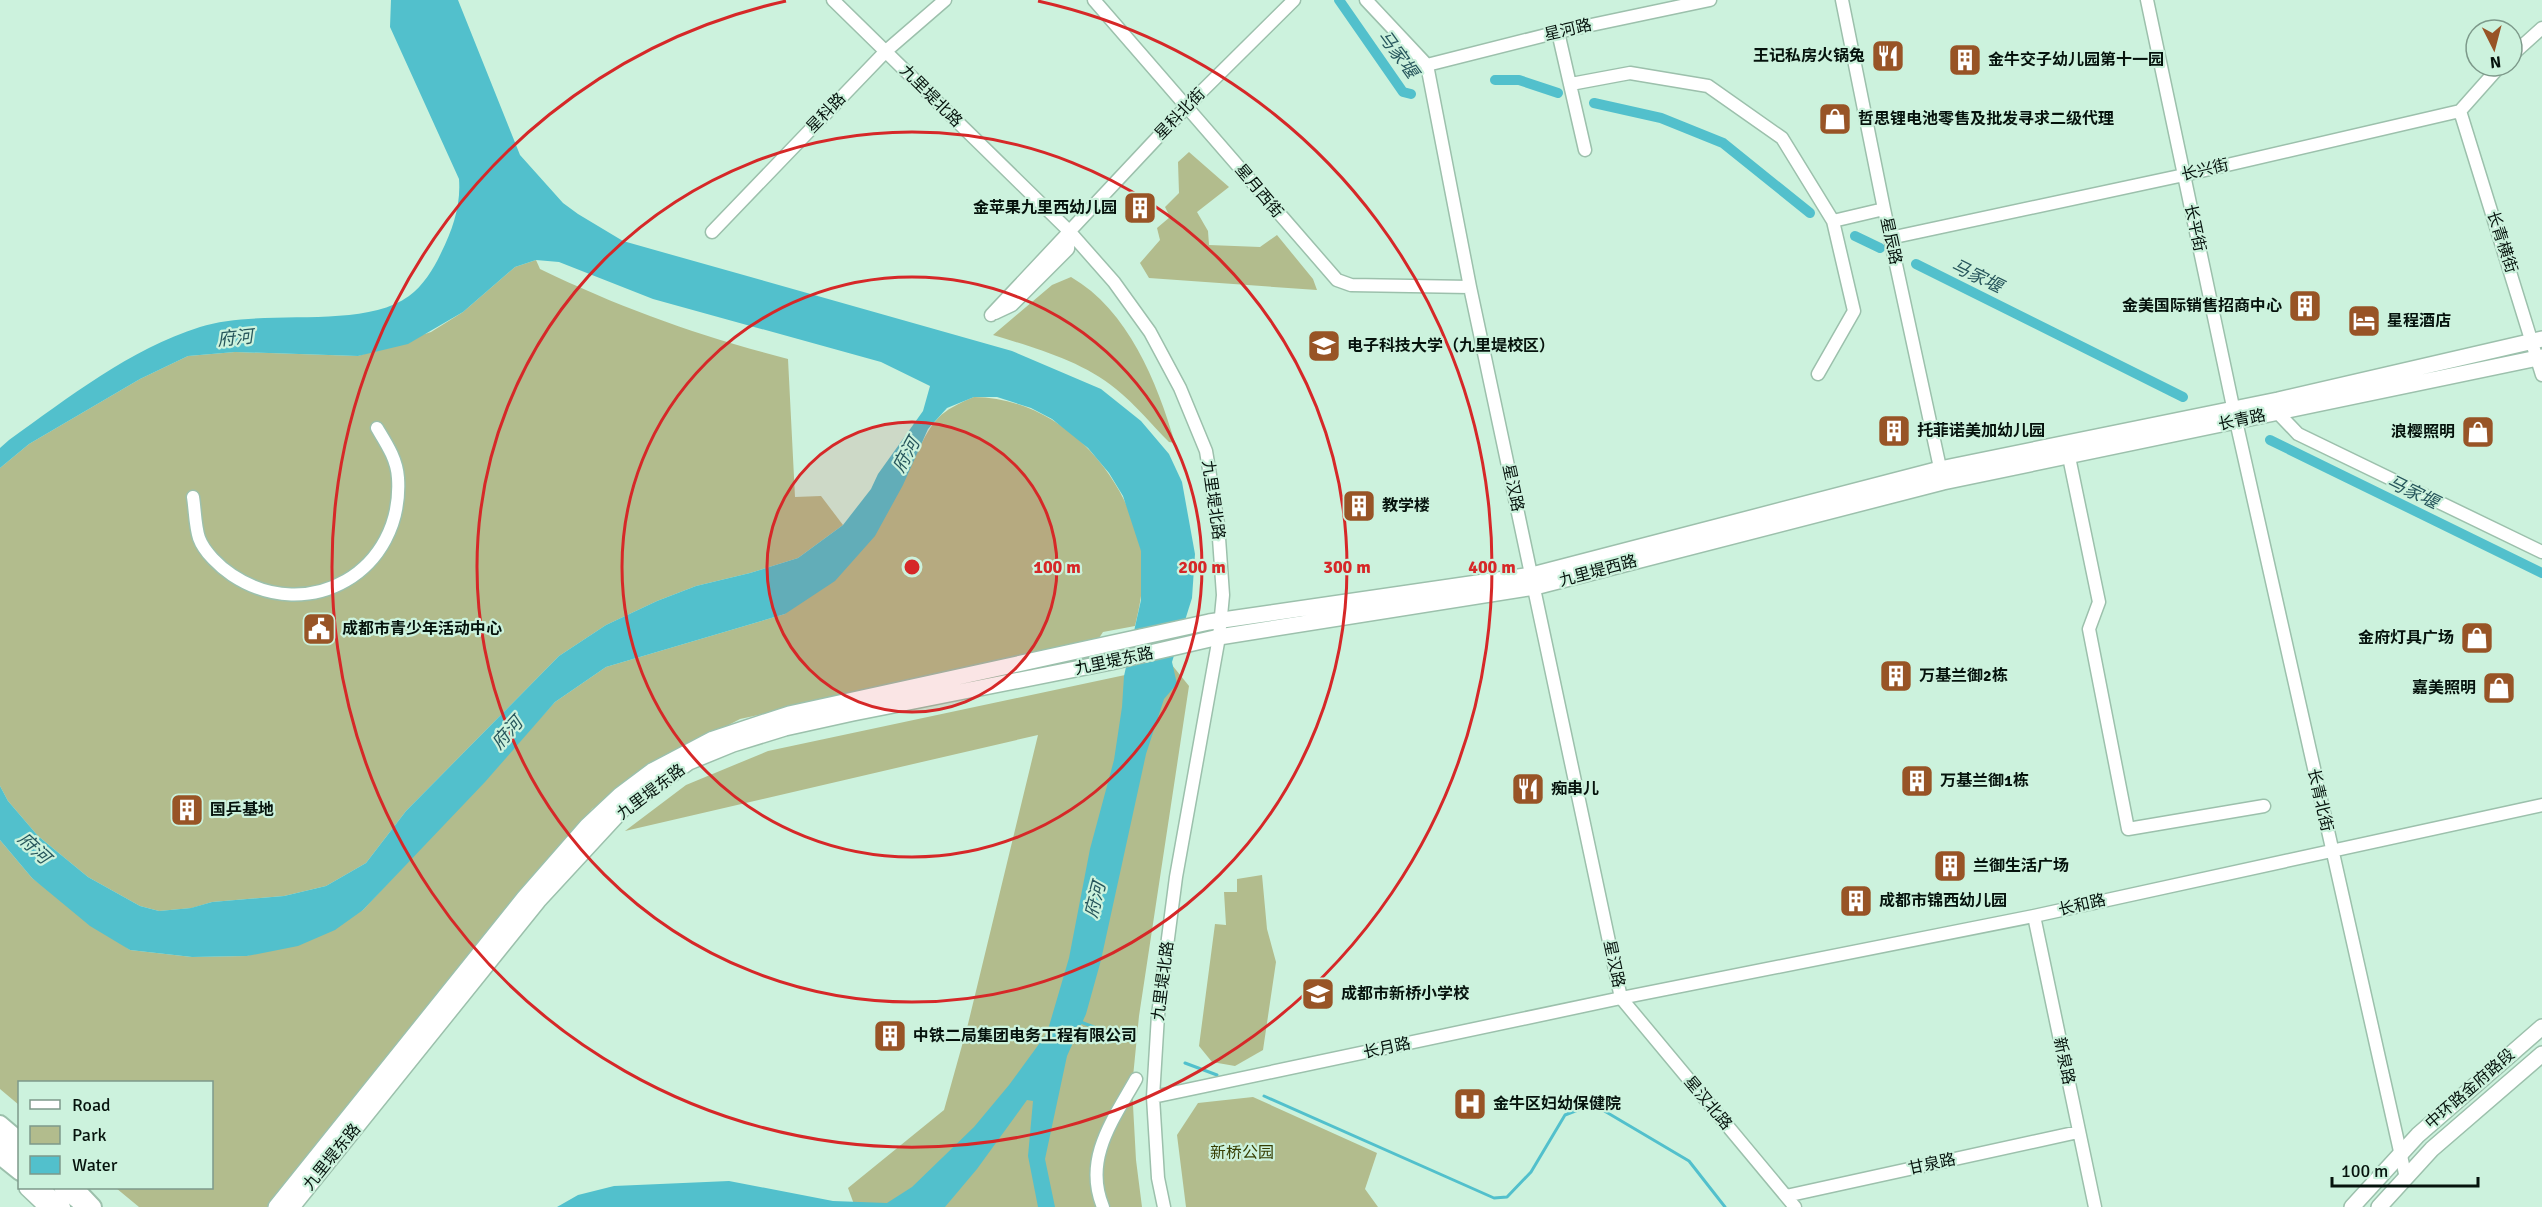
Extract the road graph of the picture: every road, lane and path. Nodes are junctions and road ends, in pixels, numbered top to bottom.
1 (833, 0) edge
2 (945, 0) edge
3 (1094, 0) edge
4 (1294, 0) edge
5 (1366, 0) edge
6 (1710, 0) edge
7 (1842, 0) edge
8 (2147, 0) edge
9 (2542, 28) edge
10 (1558, 32) junction
11 (2524, 44) edge
12 (885, 51) junction
13 (1427, 65) junction
14 (2489, 78) edge
15 (1571, 84) junction
16 (1187, 106) junction
17 (2460, 111) junction
18 (1585, 150) dead end
19 (2184, 175) junction
20 (1884, 209) junction
21 (1833, 221) junction
22 (1069, 231) junction
23 (712, 232) dead end
24 (1890, 238) junction
25 (1470, 287) junction
26 (2538, 340) edge
27 (2540, 358) edge
28 (1818, 374) dead end
29 (2542, 375) edge
30 (2277, 412) junction
31 (2234, 414) junction
32 (377, 428) dead end
33 (2069, 457) junction
34 (1942, 475) junction
35 (193, 496) dead end
36 (2542, 552) edge
37 (1533, 581) junction
38 (1221, 620) junction
39 (1219, 637) junction
40 (1177, 647) joint
41 (2542, 805) edge
42 (2264, 806) dead end
43 (2331, 849) junction
44 (2034, 916) junction
45 (1621, 998) junction
46 (2542, 1027) edge
47 (2542, 1054) edge
48 (1136, 1079) dead end
49 (1153, 1097) junction
50 (0, 1124) edge
51 (0, 1132) edge
52 (2078, 1132) junction
53 (18, 1139) edge
54 (0, 1141) edge
55 (18, 1148) edge
56 (2400, 1154) junction
57 (18, 1155) edge
58 (0, 1156) edge
59 (0, 1161) edge
60 (18, 1170) edge
61 (18, 1178) edge
62 (2406, 1178) junction
63 (28, 1189) edge
64 (40, 1189) edge
65 (56, 1189) edge
66 (63, 1189) edge
67 (76, 1189) edge
68 (1786, 1196) junction
69 (47, 1207) edge
70 (62, 1207) edge
71 (78, 1207) edge
72 (85, 1207) edge
73 (93, 1207) edge
74 (276, 1207) edge
75 (292, 1207) edge
76 (1103, 1207) edge
77 (1164, 1207) edge
78 (1795, 1207) edge
79 (2095, 1207) edge
80 (2352, 1207) edge
81 (2379, 1207) edge

1 - 12 street, 九里堤北路
2 - 12 street, 星科路
3 - 16 street, 星月西街
4 - 16 street, 星科北街
5 - 13 street
6 - 10 street, 星河路
7 - 20 street, 星辰路
8 - 19 street, 长平街
9 - 11 street
10 - 13 street, 星河路
10 - 15 street
12 - 22 street, 九里堤北路
12 - 23 street, 星科路
13 - 25 street, 星汉路
14 - 17 street
15 - 18 street
15 - 21 street
16 - 22 street, 星科北街
16 - 25 street, 星月西街
17 - 19 street, 长兴街
17 - 26 street, 长青横街
19 - 24 street, 长兴街
19 - 31 street, 长平街
20 - 21 street
20 - 24 street, 星辰路
21 - 28 street
22 - 22 street, 星科北街
22 - 38 street, 九里堤北路
24 - 34 street, 星辰路
25 - 37 street, 星汉路
26 - 27 street, 长青横街
26 - 31 main road
27 - 29 street, 长青横街
27 - 30 main road, 长青路
30 - 31 main road, 长青路
30 - 36 street
31 - 33 main road, 长青路
31 - 34 main road
31 - 43 street, 长青北街
32 - 35 street
33 - 34 main road, 长青路
33 - 42 street
34 - 37 main road, 九里堤西路
37 - 38 main road
37 - 39 main road, 九里堤西路
37 - 45 street, 星汉路
38 - 39 street, 九里堤北路
38 - 74 main road
39 - 40 main road, 九里堤西路
39 - 49 street, 九里堤北路
40 - 75 main road, 九里堤东路
41 - 43 street, 长和路
43 - 44 street, 长和路
43 - 56 street, 长青北街
44 - 45 street, 长和路
44 - 52 street, 新泉路
45 - 49 street, 长月路
45 - 68 street, 星汉北路
46 - 56 main road, 中环路金府路段
47 - 62 main road, 中环路金府路段
48 - 76 street
49 - 77 street, 九里堤北路
50 - 53 highway
51 - 55 main road
52 - 68 street, 甘泉路
52 - 79 street, 新泉路
54 - 57 highway
56 - 62 street, 长青北街
56 - 80 main road, 中环路金府路段
58 - 60 highway
59 - 61 main road
62 - 81 main road, 中环路金府路段
63 - 69 main road
64 - 70 highway
65 - 71 highway
66 - 72 main road
67 - 73 highway
68 - 78 street, 星汉北路

